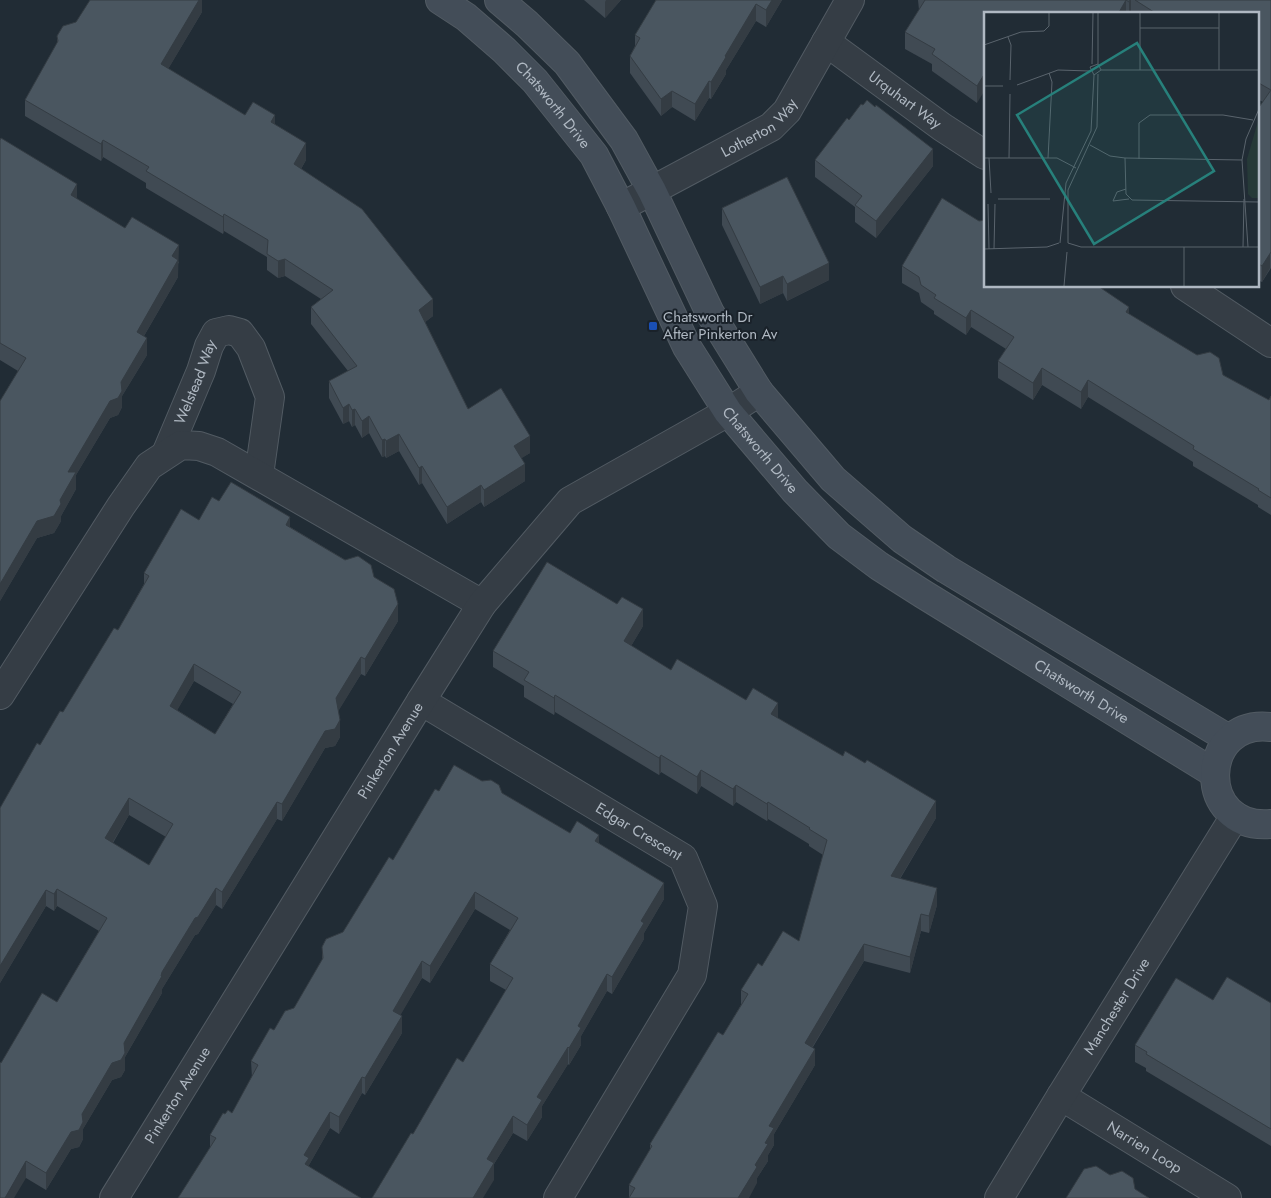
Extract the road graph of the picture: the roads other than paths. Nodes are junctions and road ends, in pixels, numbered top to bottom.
1 (440, 0) edge
2 (499, 0) edge
3 (850, 0) edge
4 (826, 42) junction
5 (984, 154) edge
6 (652, 191) junction
7 (621, 207) junction
8 (1188, 288) edge
9 (1271, 343) edge
10 (759, 392) junction
11 (728, 412) junction
12 (166, 454) junction
13 (259, 475) junction
14 (482, 604) junction
15 (0, 695) edge
16 (420, 701) junction
17 (1271, 727) edge
18 (1229, 739) junction
19 (1214, 773) junction
20 (1235, 816) junction
21 (1271, 824) edge
22 (1061, 1096) junction
23 (114, 1198) edge
24 (558, 1198) edge
25 (1000, 1198) edge
26 (1227, 1198) edge

1 - 7 street, Chatsworth Drive
2 - 6 street
3 - 4 street, Lotherton Way
4 - 5 street, Urquhart Way
4 - 6 street, Lotherton Way
6 - 7 street, Lotherton Way
6 - 10 street
7 - 11 street, Chatsworth Drive
8 - 9 street
10 - 11 street, Pinkerton Avenue
10 - 18 street
11 - 14 street, Pinkerton Avenue
11 - 19 street, Chatsworth Drive
12 - 13 street, Welstead Way
12 - 13 street, Welstead Way
12 - 15 street, Welstead Way
13 - 14 street, Welstead Way
14 - 16 street, Pinkerton Avenue
16 - 23 street, Pinkerton Avenue
16 - 24 street, Edgar Crescent
17 - 18 street
18 - 19 street
19 - 20 street
20 - 21 street
20 - 22 street, Manchester Drive
22 - 25 street, Manchester Drive
22 - 26 street, Narrien Loop

